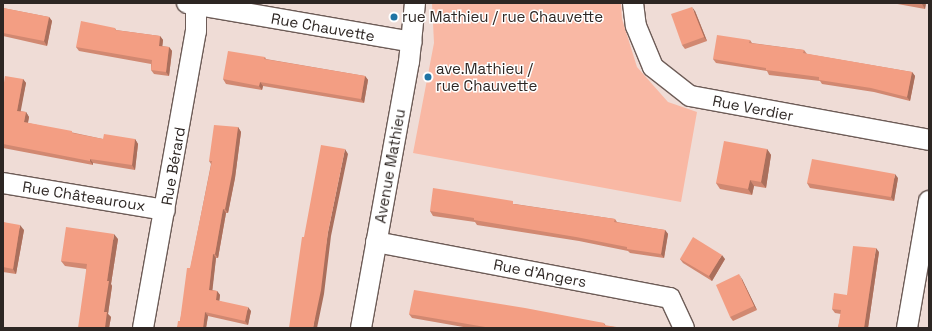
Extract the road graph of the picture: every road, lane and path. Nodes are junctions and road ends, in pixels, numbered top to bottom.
1 (415, 3) edge
2 (633, 3) edge
3 (193, 4) edge
4 (412, 42) junction
5 (929, 140) edge
6 (3, 183) edge
7 (929, 201) edge
8 (165, 210) junction
9 (376, 242) junction
10 (143, 328) edge
11 (361, 328) edge
12 (684, 328) edge
13 (907, 328) edge

1 - 4 street, Avenue Mathieu
2 - 5 street, Rue Verdier
3 - 4 street, Rue Chauvette
3 - 8 street, Rue Bérard
4 - 9 street, Avenue Mathieu
6 - 8 street, Rue Châteauroux
7 - 13 street
8 - 10 street, Rue Bérard
9 - 11 street, Avenue Mathieu
9 - 12 street, Rue d'Angers

